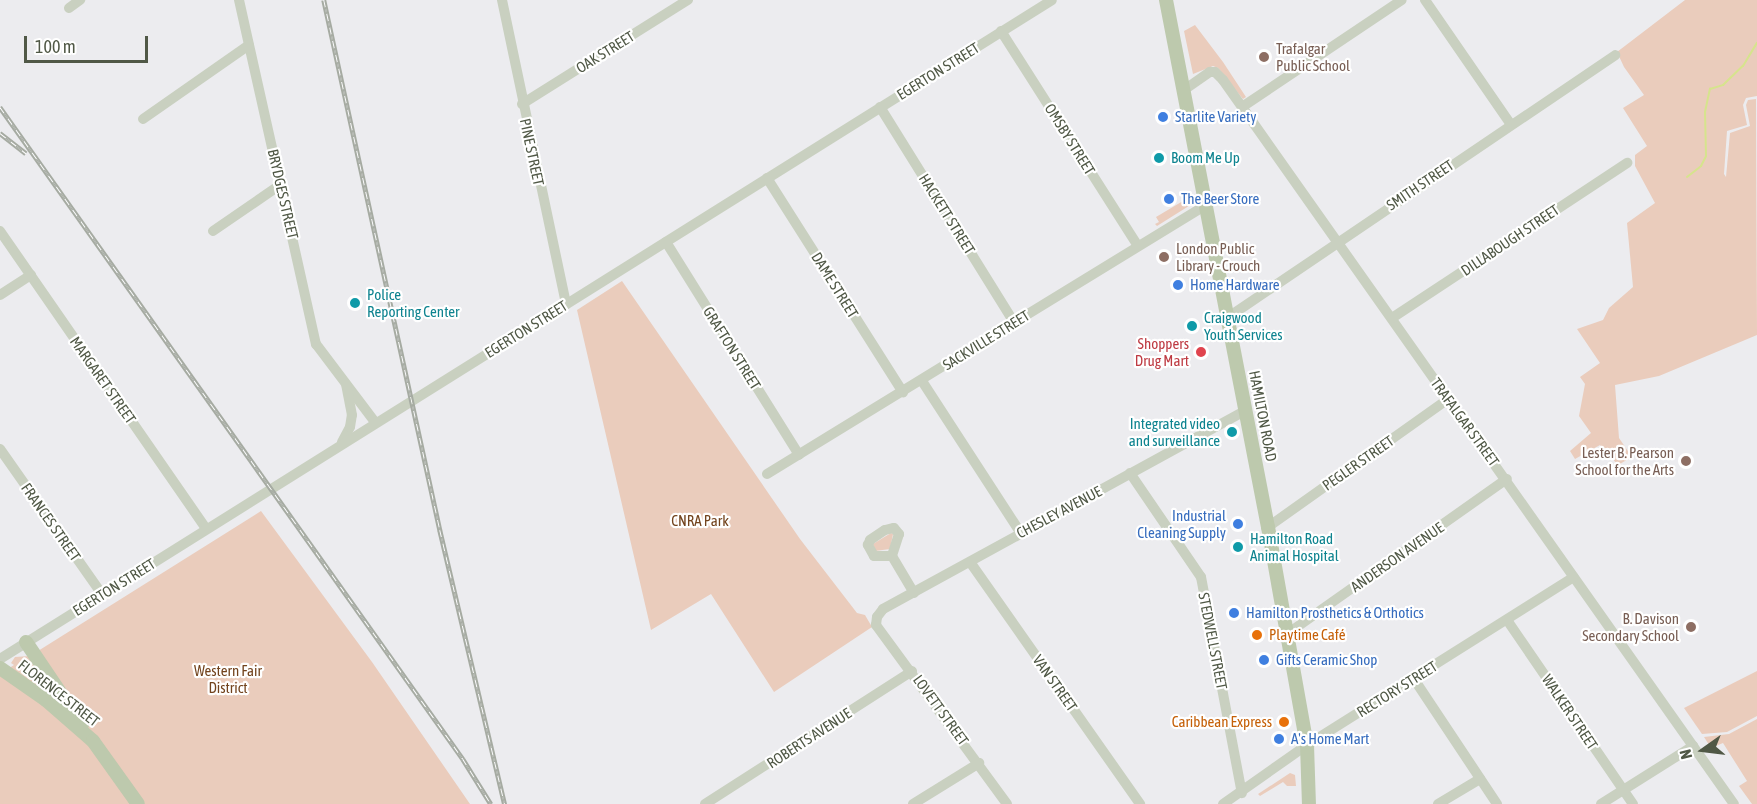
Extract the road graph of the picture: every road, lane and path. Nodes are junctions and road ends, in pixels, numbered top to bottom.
1 (80, 0) edge
2 (239, 0) edge
3 (502, 0) edge
4 (688, 0) edge
5 (1052, 0) edge
6 (1166, 0) edge
7 (1402, 0) edge
8 (1425, 0) edge
9 (69, 8) dead end
10 (1001, 32) junction
11 (249, 45) junction
12 (1615, 55) dead end
13 (1184, 90) junction
14 (522, 104) junction
15 (880, 107) junction
16 (1242, 107) junction
17 (143, 119) dead end
18 (1510, 123) junction
19 (1627, 163) dead end
20 (767, 178) junction
21 (280, 185) junction
22 (1206, 205) junction
23 (0, 231) edge
24 (213, 231) dead end
25 (666, 242) junction
26 (1337, 242) junction
27 (1138, 246) junction
28 (31, 275) junction
29 (0, 295) edge
30 (566, 304) junction
31 (1227, 318) junction
32 (1392, 318) junction
33 (1014, 322) junction
34 (345, 380) junction
35 (922, 381) junction
36 (903, 392) junction
37 (1448, 399) junction
38 (1245, 411) junction
39 (375, 422) junction
40 (340, 444) junction
41 (0, 449) edge
42 (799, 454) junction
43 (1130, 473) junction
44 (767, 474) dead end
45 (1507, 479) junction
46 (1268, 527) junction
47 (207, 528) junction
48 (1020, 532) junction
49 (892, 556) dead end
50 (970, 562) junction
51 (1574, 578) junction
52 (914, 593) junction
53 (102, 594) junction
54 (877, 617) joint
55 (1507, 620) junction
56 (1287, 634) junction
57 (26, 642) junction
58 (0, 659) edge
59 (0, 668) edge
60 (912, 671) junction
61 (1414, 679) junction
62 (93, 741) junction
63 (1307, 745) junction
64 (1693, 746) junction
65 (979, 763) junction
66 (1480, 779) junction
67 (1624, 790) junction
68 (1242, 793) junction
69 (138, 804) edge
70 (705, 804) edge
71 (913, 804) edge
72 (1007, 804) edge
73 (1140, 804) edge
74 (1223, 804) edge
75 (1309, 804) edge
76 (1438, 804) edge
77 (1497, 804) edge
78 (1601, 804) edge
79 (1633, 804) edge
80 (1734, 804) edge

1 - 9 street
2 - 11 street, BRYDGES STREET
3 - 14 street, PINE STREET
4 - 14 street, OAK STREET
5 - 10 street, EGERTON STREET
6 - 13 main road, HAMILTON ROAD
7 - 16 street
8 - 18 street
10 - 15 street, EGERTON STREET
10 - 27 street, OMSBY STREET
11 - 17 street
11 - 21 street, BRYDGES STREET
12 - 18 street, SMITH STREET
13 - 16 street, TRAFALGAR STREET
13 - 22 main road, HAMILTON ROAD
14 - 30 street, PINE STREET
15 - 20 street, EGERTON STREET
15 - 33 street, HACKETT STREET
16 - 26 street, TRAFALGAR STREET
18 - 26 street, SMITH STREET
19 - 32 street, DILLABOUGH STREET
20 - 25 street, EGERTON STREET
20 - 36 street, DAME STREET
21 - 24 street
21 - 34 street, BRYDGES STREET
22 - 27 street, SACKVILLE STREET
22 - 31 main road, HAMILTON ROAD
23 - 28 street, MARGARET STREET
25 - 30 street, EGERTON STREET
25 - 42 street, GRAFTON STREET
26 - 31 street, SMITH STREET
26 - 32 street, TRAFALGAR STREET
27 - 33 street, SACKVILLE STREET
28 - 29 street
28 - 47 street, MARGARET STREET
30 - 39 street, EGERTON STREET
31 - 38 main road, HAMILTON ROAD
32 - 37 street, TRAFALGAR STREET
33 - 35 street, SACKVILLE STREET
34 - 39 street, BRYDGES STREET
34 - 40 street
35 - 36 street, SACKVILLE STREET
35 - 48 street
36 - 42 street, SACKVILLE STREET
37 - 45 street, TRAFALGAR STREET
37 - 46 street, PEGLER STREET
38 - 43 street, CHESLEY AVENUE
38 - 46 main road, HAMILTON ROAD
39 - 40 street, EGERTON STREET
40 - 47 street, EGERTON STREET
41 - 53 street, FRANCES STREET
42 - 44 street, SACKVILLE STREET
43 - 48 street, CHESLEY AVENUE
43 - 68 street, STEDWELL STREET
45 - 51 street, TRAFALGAR STREET
45 - 56 street, ANDERSON AVENUE
46 - 56 main road, HAMILTON ROAD
47 - 53 street, EGERTON STREET
48 - 50 street, CHESLEY AVENUE
49 - 52 street
50 - 52 street, CHESLEY AVENUE
50 - 73 street, VAN STREET
51 - 55 street, RECTORY STREET
51 - 64 street, TRAFALGAR STREET
52 - 54 street, CHESLEY AVENUE
53 - 57 street, EGERTON STREET
54 - 60 street, LOVETT STREET
55 - 61 street, RECTORY STREET
55 - 67 street, WALKER STREET
56 - 63 main road, HAMILTON ROAD
57 - 58 street, EGERTON STREET
57 - 62 main road
59 - 62 main road, FLORENCE STREET
60 - 65 street, LOVETT STREET
60 - 70 street, ROBERTS AVENUE
61 - 63 street, RECTORY STREET
61 - 66 street
62 - 69 main road, FLORENCE STREET
63 - 68 street, RECTORY STREET
63 - 75 main road, HAMILTON ROAD
64 - 67 street
64 - 80 street, TRAFALGAR STREET
65 - 71 street
65 - 72 street, LOVETT STREET
66 - 76 street
66 - 77 street
67 - 78 street
67 - 79 street, WALKER STREET
68 - 74 street, RECTORY STREET

